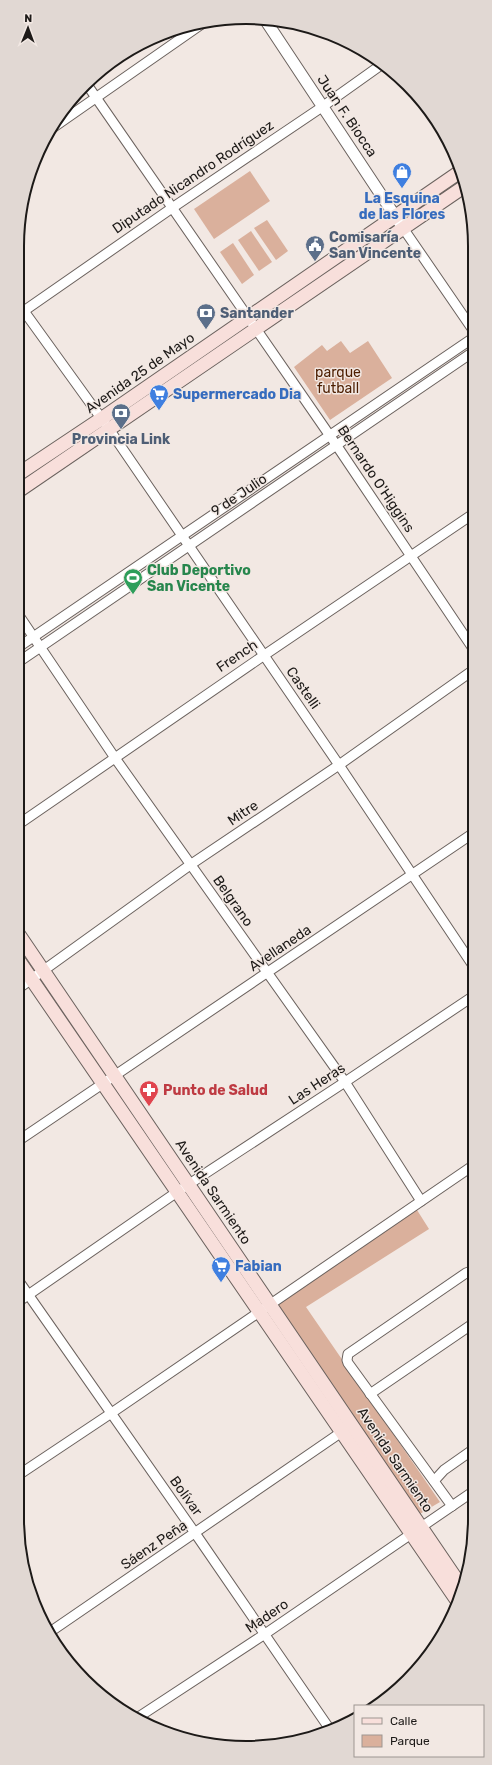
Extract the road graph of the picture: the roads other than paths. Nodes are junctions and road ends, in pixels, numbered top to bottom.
1 (269, 25) edge
2 (191, 31) edge
3 (378, 67) edge
4 (90, 88) edge
5 (96, 98) junction
6 (322, 107) junction
7 (62, 121) edge
8 (456, 175) edge
9 (460, 189) edge
10 (172, 208) junction
11 (395, 216) junction
12 (403, 228) junction
13 (24, 309) edge
14 (24, 313) edge
15 (251, 323) junction
16 (468, 323) edge
17 (468, 341) edge
18 (468, 355) edge
19 (105, 424) junction
20 (330, 436) junction
21 (337, 446) junction
22 (24, 471) edge
23 (24, 487) edge
24 (468, 517) edge
25 (181, 537) junction
26 (188, 546) junction
27 (411, 556) junction
28 (24, 623) edge
29 (33, 637) junction
30 (468, 642) edge
31 (24, 643) edge
32 (40, 647) junction
33 (263, 656) junction
34 (24, 657) edge
35 (468, 674) edge
36 (115, 758) junction
37 (339, 765) junction
38 (24, 821) edge
39 (468, 837) edge
40 (190, 865) junction
41 (411, 875) junction
42 (24, 942) edge
43 (468, 958) edge
44 (24, 968) edge
45 (43, 970) junction
46 (267, 974) junction
47 (31, 979) junction
48 (24, 984) edge
49 (468, 1000) edge
50 (109, 1080) junction
51 (345, 1082) junction
52 (24, 1137) edge
53 (468, 1169) edge
54 (188, 1185) junction
55 (177, 1192) junction
56 (422, 1201) junction
57 (468, 1272) edge
58 (24, 1289) edge
59 (28, 1295) junction
60 (24, 1298) edge
61 (265, 1308) junction
62 (468, 1327) edge
63 (370, 1394) junction
64 (110, 1414) junction
65 (347, 1428) junction
66 (468, 1454) edge
67 (24, 1471) edge
68 (434, 1481) junction
69 (468, 1495) edge
70 (452, 1506) junction
71 (416, 1530) junction
72 (195, 1533) junction
73 (458, 1582) edge
74 (454, 1596) edge
75 (54, 1629) edge
76 (265, 1634) junction
77 (142, 1715) edge
78 (328, 1725) edge

1 - 6 street, Juan F. Biocca
2 - 5 street
3 - 6 street, Diputado Nicandro Rodríguez
4 - 5 street, Bernardo O'Higgins
5 - 7 street
5 - 10 street, Bernardo O'Higgins
6 - 10 street, Diputado Nicandro Rodríguez
6 - 11 street, Juan F. Biocca
8 - 11 main road, Avenida 25 de Mayo
9 - 12 main road, Avenida 25 de Mayo
10 - 13 street, Diputado Nicandro Rodríguez
10 - 15 street, Bernardo O'Higgins
11 - 12 street, Juan F. Biocca
11 - 15 main road, Avenida 25 de Mayo
12 - 15 main road, Avenida 25 de Mayo
12 - 16 street
14 - 19 street, Castelli
15 - 19 main road, Avenida 25 de Mayo
15 - 20 street, Bernardo O'Higgins
17 - 20 street, 9 de Julio
18 - 21 street, 9 de Julio
19 - 22 main road, Avenida 25 de Mayo
19 - 23 main road, Avenida 25 de Mayo
19 - 25 street, Castelli
20 - 21 street, Bernardo O'Higgins
20 - 25 street, 9 de Julio
21 - 26 street, 9 de Julio
21 - 27 street, Bernardo O'Higgins
24 - 27 street, French
25 - 26 street, Castelli
25 - 29 street, 9 de Julio
26 - 32 street, 9 de Julio
26 - 33 street, Castelli
27 - 30 street, Bernardo O'Higgins
27 - 33 street, French
28 - 29 street, Belgrano
29 - 31 street, 9 de Julio
29 - 32 street, Belgrano
32 - 34 street, 9 de Julio
32 - 36 street, Belgrano
33 - 36 street, French
33 - 37 street, Castelli
35 - 37 street, Mitre
36 - 38 street, French
36 - 40 street, Belgrano
37 - 40 street, Mitre
37 - 41 street, Castelli
39 - 41 street, Avellaneda
40 - 45 street, Mitre
40 - 46 street, Belgrano
41 - 43 street, Castelli
41 - 46 street, Avellaneda
42 - 45 main road, Avenida Sarmiento
44 - 47 main road, Avenida Sarmiento
45 - 47 street, Mitre
45 - 50 main road, Avenida Sarmiento
46 - 50 street, Avellaneda
46 - 51 street, Belgrano
47 - 48 street, Mitre
47 - 50 main road, Avenida Sarmiento
49 - 51 street, Las Heras
50 - 52 street, Avellaneda
50 - 54 main road, Avenida Sarmiento
50 - 55 main road, Avenida Sarmiento
51 - 54 street, Las Heras
51 - 56 street, Belgrano
53 - 56 street
54 - 55 street, Las Heras
54 - 61 main road, Avenida Sarmiento
55 - 59 street, Las Heras
55 - 61 main road, Avenida Sarmiento
56 - 61 street
57 - 63 street
58 - 59 street, Bolívar
59 - 60 street, Las Heras
59 - 64 street, Bolívar
61 - 64 street
61 - 65 main road, Avenida Sarmiento
62 - 63 street
63 - 68 street
64 - 67 street
64 - 72 street, Bolívar
65 - 71 main road, Avenida Sarmiento
65 - 72 street, Sáenz Peña
66 - 68 street
68 - 70 street
69 - 70 street, Madero
70 - 71 street, Madero
71 - 73 main road, Avenida Sarmiento
71 - 74 main road, Avenida Sarmiento
71 - 76 street, Madero
72 - 75 street, Sáenz Peña
72 - 76 street, Bolívar
76 - 77 street, Madero
76 - 78 street, Bolívar

